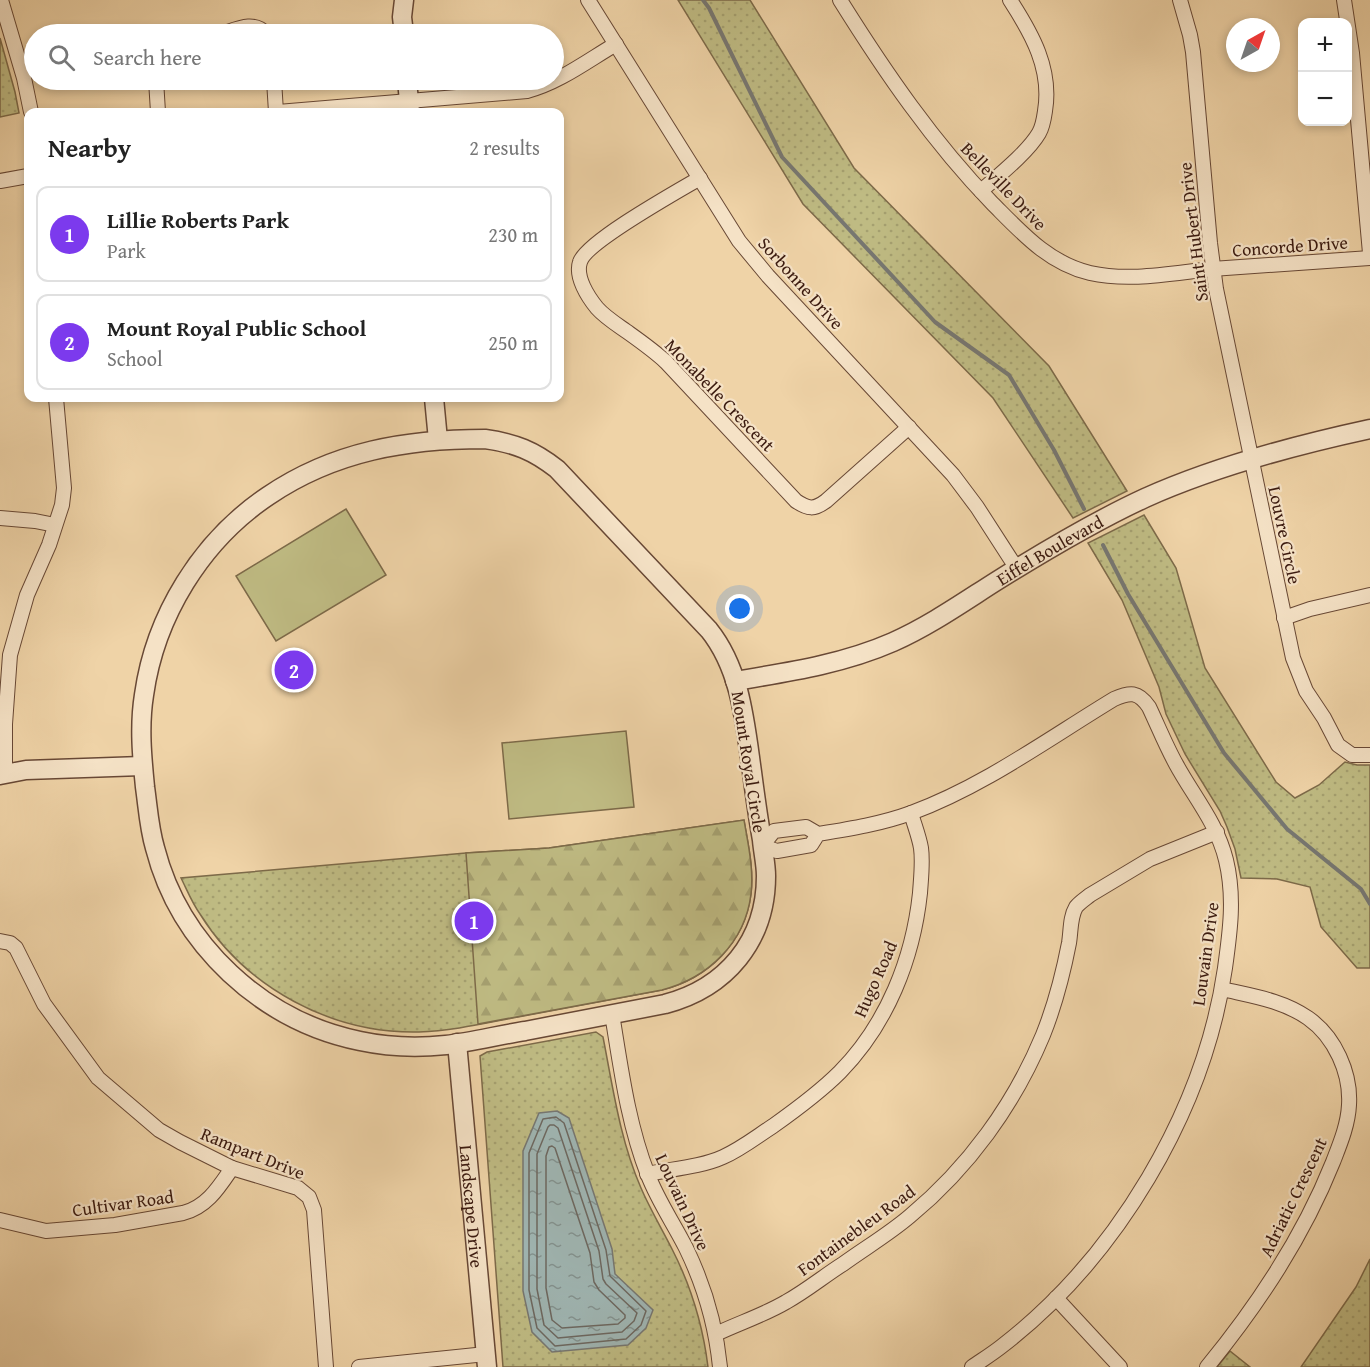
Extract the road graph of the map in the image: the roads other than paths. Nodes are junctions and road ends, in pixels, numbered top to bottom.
1 (1, 0) edge
2 (404, 0) edge
3 (588, 0) edge
4 (840, 0) edge
5 (1010, 0) edge
6 (1180, 0) edge
7 (1344, 0) edge
8 (403, 24) edge
9 (616, 44) junction
10 (564, 76) edge
11 (24, 78) edge
12 (26, 90) edge
13 (157, 90) edge
14 (275, 90) edge
15 (408, 90) edge
16 (531, 90) edge
17 (409, 107) edge
18 (30, 108) edge
19 (158, 108) edge
20 (277, 108) edge
21 (383, 108) edge
22 (24, 177) edge
23 (700, 178) junction
24 (0, 181) edge
25 (981, 191) junction
26 (1370, 253) edge
27 (1370, 258) edge
28 (1213, 269) junction
29 (56, 402) edge
30 (434, 402) edge
31 (909, 427) junction
32 (1370, 429) edge
33 (438, 440) junction
34 (1252, 459) junction
35 (0, 518) edge
36 (55, 525) junction
37 (1017, 568) junction
38 (1370, 595) edge
39 (1284, 618) junction
40 (5, 655) edge
41 (735, 681) junction
42 (1370, 756) edge
43 (142, 766) junction
44 (3, 774) edge
45 (911, 813) junction
46 (1216, 831) junction
47 (818, 834) junction
48 (762, 846) junction
49 (0, 941) edge
50 (1222, 989) junction
51 (612, 1014) junction
52 (457, 1043) junction
53 (232, 1168) junction
54 (647, 1174) junction
55 (0, 1221) edge
56 (1056, 1298) junction
57 (716, 1334) junction
58 (486, 1360) edge
59 (326, 1367) edge
60 (359, 1367) edge
61 (720, 1367) edge
62 (972, 1367) edge
63 (1120, 1367) edge
64 (1207, 1367) edge

1 - 11 street
2 - 8 street
3 - 9 street, Sorbonne Drive
4 - 25 street, Belleville Drive
5 - 25 street
6 - 28 street, Saint Hubert Drive
7 - 26 street
9 - 10 street
9 - 23 street, Sorbonne Drive
12 - 18 street
13 - 19 street
14 - 20 street
15 - 17 street
16 - 17 street
17 - 21 street
22 - 24 street
23 - 31 street, Sorbonne Drive
23 - 31 street, Monabelle Crescent
25 - 28 street, Belleville Drive
27 - 28 street, Concorde Drive
28 - 34 street, Saint Hubert Drive
29 - 36 street
30 - 33 street
31 - 37 street, Sorbonne Drive
32 - 34 street, Eiffel Boulevard
33 - 41 street, Mount Royal Circle
33 - 43 street, Mount Royal Circle
34 - 37 street, Eiffel Boulevard
34 - 39 street, Louvre Circle
35 - 36 street
36 - 40 street
37 - 41 street, Eiffel Boulevard
38 - 39 street
39 - 42 street, Louvre Circle
40 - 44 street
41 - 48 street, Mount Royal Circle
43 - 44 street
43 - 52 street, Mount Royal Circle
45 - 46 street, Louvain Drive
45 - 47 street, Louvain Drive
45 - 54 street, Hugo Road
46 - 50 street, Louvain Drive
46 - 57 street, Fontainebleu Road
47 - 48 street, Louvain Drive
47 - 48 street, Louvain Drive
48 - 51 street, Mount Royal Circle
49 - 53 street, Rampart Drive
50 - 56 street, Louvain Drive
50 - 64 street, Adriatic Crescent
51 - 52 street, Mount Royal Circle
51 - 54 street, Louvain Drive
52 - 58 street, Landscape Drive
53 - 55 street, Cultivar Road
53 - 59 street, Rampart Drive
54 - 57 street, Louvain Drive
56 - 62 street, Louvain Drive
56 - 63 street
57 - 61 street, Louvain Drive
58 - 60 street

